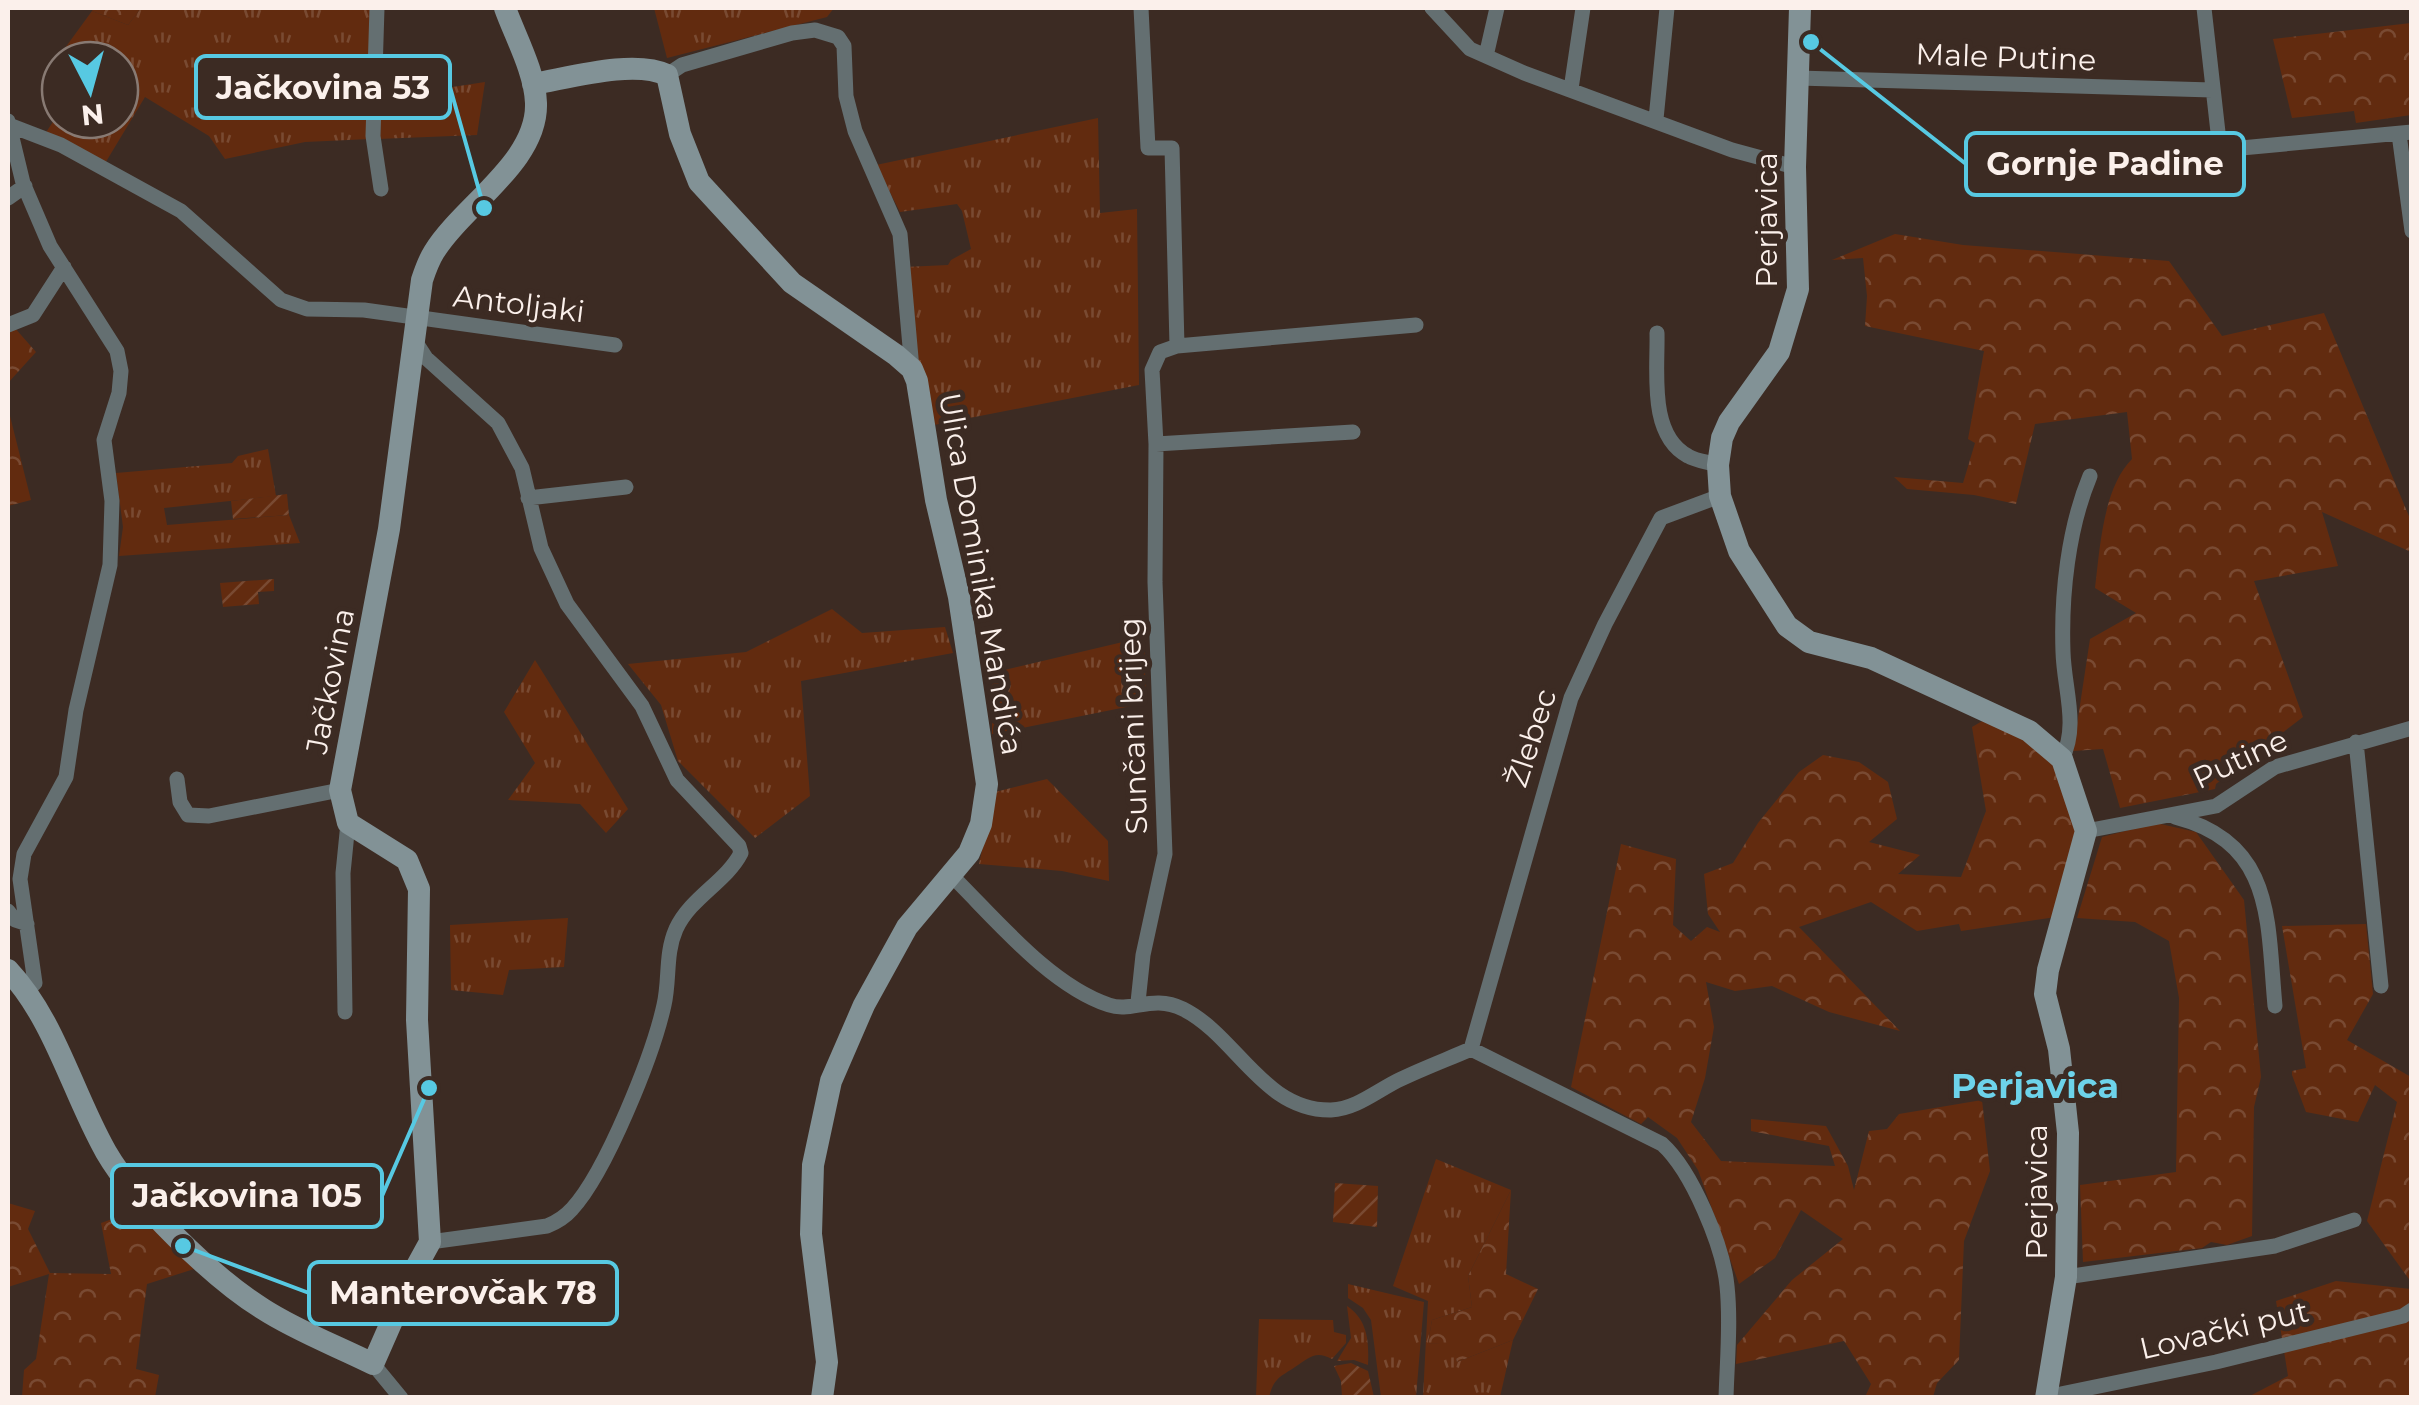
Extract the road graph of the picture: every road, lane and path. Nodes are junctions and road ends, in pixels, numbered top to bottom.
1 (377, 8) edge
2 (505, 8) edge
3 (1141, 8) edge
4 (1432, 8) edge
5 (1496, 8) edge
6 (1583, 8) edge
7 (1667, 8) edge
8 (1800, 8) edge
9 (2204, 8) edge
10 (1486, 56) junction
11 (667, 75) junction
12 (1798, 78) junction
13 (533, 84) junction
14 (1572, 89) junction
15 (2212, 90) junction
16 (1656, 120) junction
17 (8, 123) edge
18 (2405, 133) edge
19 (2220, 150) junction
20 (1795, 166) junction
21 (2026, 180) dead end
22 (24, 186) junction
23 (380, 190) dead end
24 (8, 198) edge
25 (2412, 232) edge
26 (64, 267) junction
27 (8, 325) edge
28 (1416, 325) dead end
29 (416, 330) junction
30 (1658, 333) dead end
31 (614, 344) dead end
32 (1177, 346) junction
33 (912, 370) junction
34 (1353, 432) dead end
35 (1156, 444) junction
36 (1718, 465) junction
37 (2090, 476) dead end
38 (626, 487) dead end
39 (1720, 496) junction
40 (528, 498) junction
41 (2412, 728) edge
42 (2356, 742) junction
43 (2062, 760) junction
44 (177, 779) dead end
45 (340, 790) junction
46 (2169, 815) junction
47 (348, 823) junction
48 (2086, 832) junction
49 (950, 874) junction
50 (8, 911) edge
51 (28, 924) junction
52 (8, 970) edge
53 (2381, 986) dead end
54 (28, 991) junction
55 (1138, 1002) junction
56 (2275, 1006) dead end
57 (345, 1012) dead end
58 (1472, 1049) junction
59 (2354, 1220) dead end
60 (430, 1242) junction
61 (2066, 1276) junction
62 (2412, 1310) edge
63 (373, 1364) junction
64 (2046, 1397) edge
65 (402, 1398) edge
66 (822, 1398) edge
67 (1726, 1398) edge

1 - 23 street
2 - 13 street, Jačkovina
3 - 32 street
4 - 10 street
5 - 10 street
6 - 14 street
7 - 16 street
8 - 12 street, Perjavica
9 - 15 street
10 - 14 street
11 - 13 street
11 - 33 street, Ulica Dominika Mandića
11 - 33 street
12 - 15 street, Male Putine
12 - 20 street, Perjavica
13 - 29 street, Jačkovina
14 - 16 street
15 - 19 street
16 - 20 street
17 - 22 street
17 - 29 street, Antoljaki
18 - 19 street
18 - 25 street
19 - 21 street
20 - 36 street, Perjavica
22 - 24 street
22 - 26 street
26 - 27 street
26 - 51 street
28 - 32 street
29 - 31 street, Antoljaki
29 - 40 street
29 - 45 street, Jačkovina
30 - 36 street
32 - 35 street, Sunčani brijeg
33 - 49 street, Ulica Dominika Mandića
34 - 35 street
35 - 55 street, Sunčani brijeg
36 - 39 street, Perjavica
37 - 43 street
38 - 40 street
39 - 43 street, Perjavica
39 - 58 street, Žlebec
40 - 60 street
41 - 42 street, Putine
42 - 46 street, Putine
42 - 53 street
43 - 48 street
44 - 45 street
45 - 47 street, Jačkovina
46 - 48 street, Putine
46 - 56 street
47 - 57 street
47 - 60 street
48 - 61 street, Perjavica
49 - 55 street
49 - 66 street, Ulica Dominika Mandića
50 - 51 street
51 - 54 street
52 - 54 street
54 - 63 street
55 - 58 street
58 - 67 street
59 - 61 street, Perjavica
60 - 63 street
61 - 64 street, Perjavica
62 - 64 street, Lovački put
63 - 65 street

